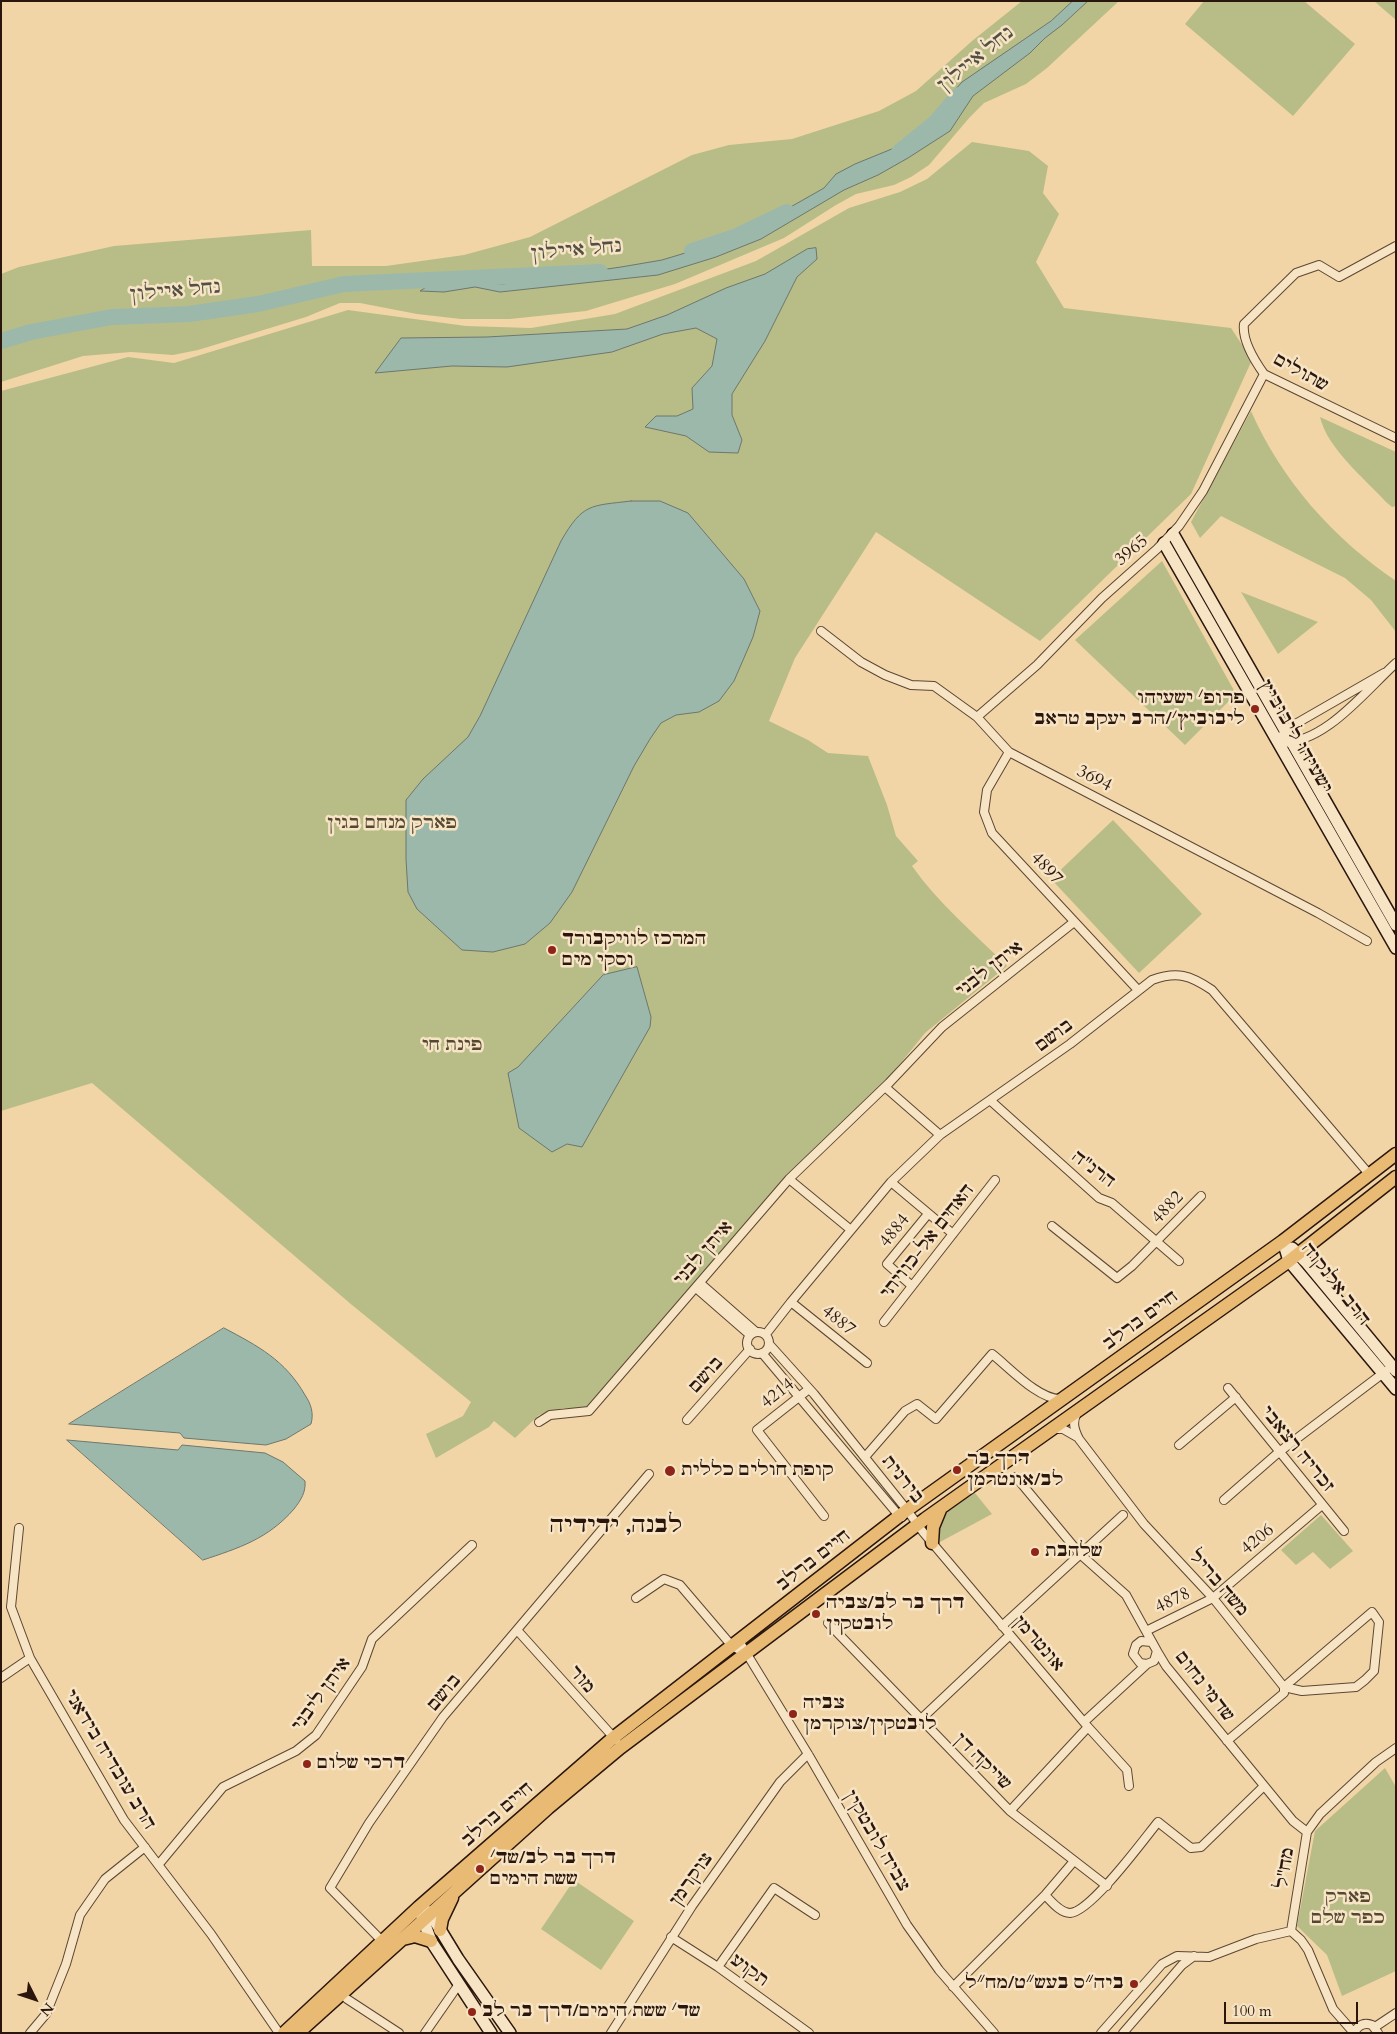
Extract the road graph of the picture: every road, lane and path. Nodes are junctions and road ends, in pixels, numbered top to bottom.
1 (1396, 246) edge
2 (1264, 374) junction
3 (1396, 438) edge
4 (1173, 534) junction
5 (1164, 543) junction
6 (822, 631) dead end
7 (1396, 663) edge
8 (1384, 673) junction
9 (977, 717) junction
10 (1285, 730) junction
11 (1278, 743) junction
12 (1293, 743) junction
13 (1009, 752) junction
14 (1074, 922) junction
15 (1396, 924) edge
16 (1367, 941) dead end
17 (1396, 948) edge
18 (1138, 990) junction
19 (885, 1087) junction
20 (991, 1101) junction
21 (940, 1136) junction
22 (1396, 1154) edge
23 (1369, 1174) junction
24 (1396, 1178) edge
25 (789, 1179) junction
26 (995, 1180) dead end
27 (891, 1182) junction
28 (1201, 1196) dead end
29 (928, 1214) junction
30 (1052, 1226) dead end
31 (851, 1230) junction
32 (954, 1234) junction
33 (1155, 1240) junction
34 (1283, 1241) junction
35 (1294, 1257) junction
36 (1179, 1260) dead end
37 (698, 1285) junction
38 (912, 1286) junction
39 (791, 1302) junction
40 (884, 1322) dead end
41 (753, 1334) junction
42 (766, 1334) junction
43 (769, 1344) junction
44 (750, 1349) junction
45 (762, 1353) junction
46 (867, 1363) dead end
47 (1395, 1367) edge
48 (1382, 1374) junction
49 (1228, 1388) dead end
50 (809, 1389) junction
51 (1396, 1389) edge
52 (1041, 1394) junction
53 (800, 1397) junction
54 (1236, 1398) junction
55 (1062, 1399) junction
56 (1080, 1409) junction
57 (1044, 1412) junction
58 (687, 1420) dead end
59 (540, 1422) dead end
60 (1053, 1429) junction
61 (1079, 1439) junction
62 (1179, 1444) dead end
63 (1279, 1452) junction
64 (865, 1457) junction
65 (649, 1474) dead end
66 (1016, 1477) dead end
67 (1224, 1500) dead end
68 (1322, 1505) junction
69 (941, 1508) junction
70 (904, 1513) junction
71 (1122, 1515) dead end
72 (824, 1516) dead end
73 (918, 1525) junction
74 (19, 1528) dead end
75 (1344, 1531) dead end
76 (932, 1543) junction
77 (472, 1545) dead end
78 (1080, 1554) junction
79 (636, 1598) dead end
80 (1213, 1598) junction
81 (828, 1623) dead end
82 (1002, 1626) junction
83 (517, 1630) junction
84 (1146, 1631) junction
85 (1010, 1635) junction
86 (1151, 1642) junction
87 (735, 1643) junction
88 (1158, 1651) junction
89 (747, 1654) junction
90 (30, 1658) junction
91 (1147, 1664) junction
92 (1, 1678) edge
93 (1284, 1687) junction
94 (920, 1720) junction
95 (1086, 1724) junction
96 (613, 1738) junction
97 (1227, 1740) junction
98 (626, 1744) junction
99 (1396, 1748) edge
100 (808, 1754) junction
101 (1129, 1786) dead end
102 (1264, 1786) junction
103 (1010, 1811) junction
104 (1307, 1832) junction
105 (145, 1847) junction
106 (1074, 1861) junction
107 (159, 1864) junction
108 (1107, 1886) junction
109 (456, 1891) junction
110 (1045, 1895) junction
111 (424, 1913) junction
112 (815, 1915) dead end
113 (440, 1930) junction
114 (1290, 1931) junction
115 (671, 1937) junction
116 (382, 1941) junction
117 (398, 1941) junction
118 (431, 1942) junction
119 (1194, 1956) junction
120 (718, 1967) junction
121 (459, 1984) junction
122 (953, 1987) junction
123 (347, 1999) dead end
124 (1396, 2013) edge
125 (1377, 2030) edge
126 (30, 2033) edge
127 (279, 2033) edge
128 (284, 2033) edge
129 (298, 2033) edge
130 (399, 2033) edge
131 (425, 2033) edge
132 (491, 2033) edge
133 (510, 2033) edge
134 (611, 2033) edge
135 (809, 2033) edge
136 (994, 2033) edge
137 (1101, 2033) edge
138 (1123, 2033) edge
139 (1354, 2033) edge

1 - 2 street, שתולים
2 - 3 street, שתולים
2 - 4 street, 3965
4 - 5 street, 3965
4 - 10 street, ישעיהו ליבוביץ
5 - 9 street, 3965
5 - 11 street, ישעיהו ליבוביץ
6 - 9 street, 3694
7 - 8 street
8 - 10 street
8 - 12 street
9 - 13 street, 3694
10 - 11 street
10 - 12 street, ישעיהו ליבוביץ
11 - 12 street
11 - 17 street, ישעיהו ליבוביץ
12 - 15 street, ישעיהו ליבוביץ
13 - 14 street, 4897
13 - 16 street, 3694
14 - 18 street, 4897
14 - 19 street, איתן לבני
18 - 20 street, בושם
18 - 23 street, בושם
19 - 21 street
19 - 25 street, איתן לבני
20 - 21 street, בושם
20 - 33 street, הרנ"ה
21 - 27 street, בושם
22 - 23 main road, חיים ברלב
23 - 34 main road, חיים ברלב
24 - 35 main road, חיים ברלב
25 - 31 street
25 - 37 street, איתן לבני
26 - 32 street, האחים אל-כוויתי
27 - 29 street
27 - 31 street, בושם
28 - 33 street, 4882
29 - 32 street
29 - 38 street, 4884
30 - 33 street, 4882
31 - 39 street, בושם
32 - 38 street, האחים אל-כוויתי
33 - 36 street, הרנ"ה
34 - 35 street, הרב אלנקוה
34 - 55 main road, חיים ברלב
35 - 47 street, הרב אלנקוה
35 - 48 street, הרב אלנקוה
35 - 56 main road, חיים ברלב
37 - 41 street
37 - 59 street, איתן לבני
38 - 40 street, האחים אל-כוויתי
39 - 42 street, בושם
39 - 46 street, 4887
41 - 42 street
41 - 44 street
42 - 43 street
43 - 45 street
43 - 50 street, בירנית
44 - 45 street
44 - 58 street, בושם
45 - 53 street, בירנית
47 - 48 street
48 - 51 street, הרב אלנקוה
48 - 63 street
49 - 54 street, זכריה רצאבי
50 - 53 street, 4214
50 - 64 street, בירנית
52 - 55 street
52 - 57 street
52 - 64 street
53 - 70 street, בירנית
53 - 72 street, 4214
54 - 62 street
54 - 63 street, זכריה רצאבי
55 - 57 main road, חיים ברלב
56 - 60 main road, חיים ברלב
56 - 61 street
57 - 70 main road, חיים ברלב
60 - 61 street, משה בריל
60 - 69 main road, חיים ברלב
61 - 80 street, משה בריל
63 - 67 street
63 - 68 street, זכריה רצאבי
64 - 70 street, בירנית
65 - 83 street, בושם
66 - 78 street, שדמי נחום
68 - 75 street, זכריה רצאבי
68 - 80 street, 4206
69 - 73 main road, חיים ברלב
69 - 76 main road
70 - 73 street, בירנית
70 - 87 main road, חיים ברלב
71 - 78 street
73 - 76 street, אונטרמן
73 - 89 main road, חיים ברלב
74 - 90 street, הרב עובדיה בידאני
76 - 82 street, אונטרמן
77 - 107 street, איתן ליבני
78 - 82 street
78 - 84 street, שדמי נחום
79 - 87 street, צביה לובטקין
80 - 84 street, 4878
80 - 93 street, משה בריל
81 - 94 street, שייקה דן
82 - 85 street, אונטרמן
83 - 96 street, מור
83 - 116 street, בושם
84 - 86 street, שדמי נחום
85 - 94 street
85 - 95 street, אונטרמן
86 - 88 street, שדמי נחום
86 - 91 street, שדמי נחום
87 - 89 street, צביה לובטקין
87 - 96 main road, חיים ברלב
88 - 91 street, שדמי נחום
88 - 97 street, שדמי נחום
89 - 98 main road, חיים ברלב
89 - 100 street, צביה לובטקין
90 - 92 street
90 - 105 street, הרב עובדיה בידאני
91 - 95 street
93 - 93 street
93 - 97 street
94 - 103 street, שייקה דן
95 - 101 street, אונטרמן
95 - 103 street
96 - 98 street, מור
96 - 111 main road, חיים ברלב
97 - 102 street, שדמי נחום
98 - 109 main road, חיים ברלב
99 - 104 street, מח"ל
100 - 115 street, צוקרמן
100 - 122 street, צביה לובטקין
102 - 104 street, שדמי נחום
102 - 108 street
103 - 106 street, שייקה דן
104 - 114 street, מח"ל
105 - 107 street, הרב עובדיה בידאני
105 - 126 street
106 - 108 street, שייקה דן
106 - 110 street
107 - 127 street, הרב עובדיה בידאני
108 - 110 street
109 - 111 main road, חיים ברלב
109 - 113 main road
110 - 122 street
111 - 113 street
111 - 116 main road, חיים ברלב
111 - 117 main road, חיים ברלב
111 - 118 street
112 - 120 street
113 - 133 street
114 - 119 street
114 - 139 street
115 - 120 street, תקוע
115 - 134 street, צוקרמן
116 - 128 main road, חיים ברלב
117 - 118 main road
117 - 129 main road, חיים ברלב
118 - 121 street
119 - 137 street
119 - 138 street
120 - 135 street, תקוע
121 - 131 street
121 - 132 street
122 - 136 street, צביה לובטקין
123 - 130 street
124 - 125 street
125 - 139 street

